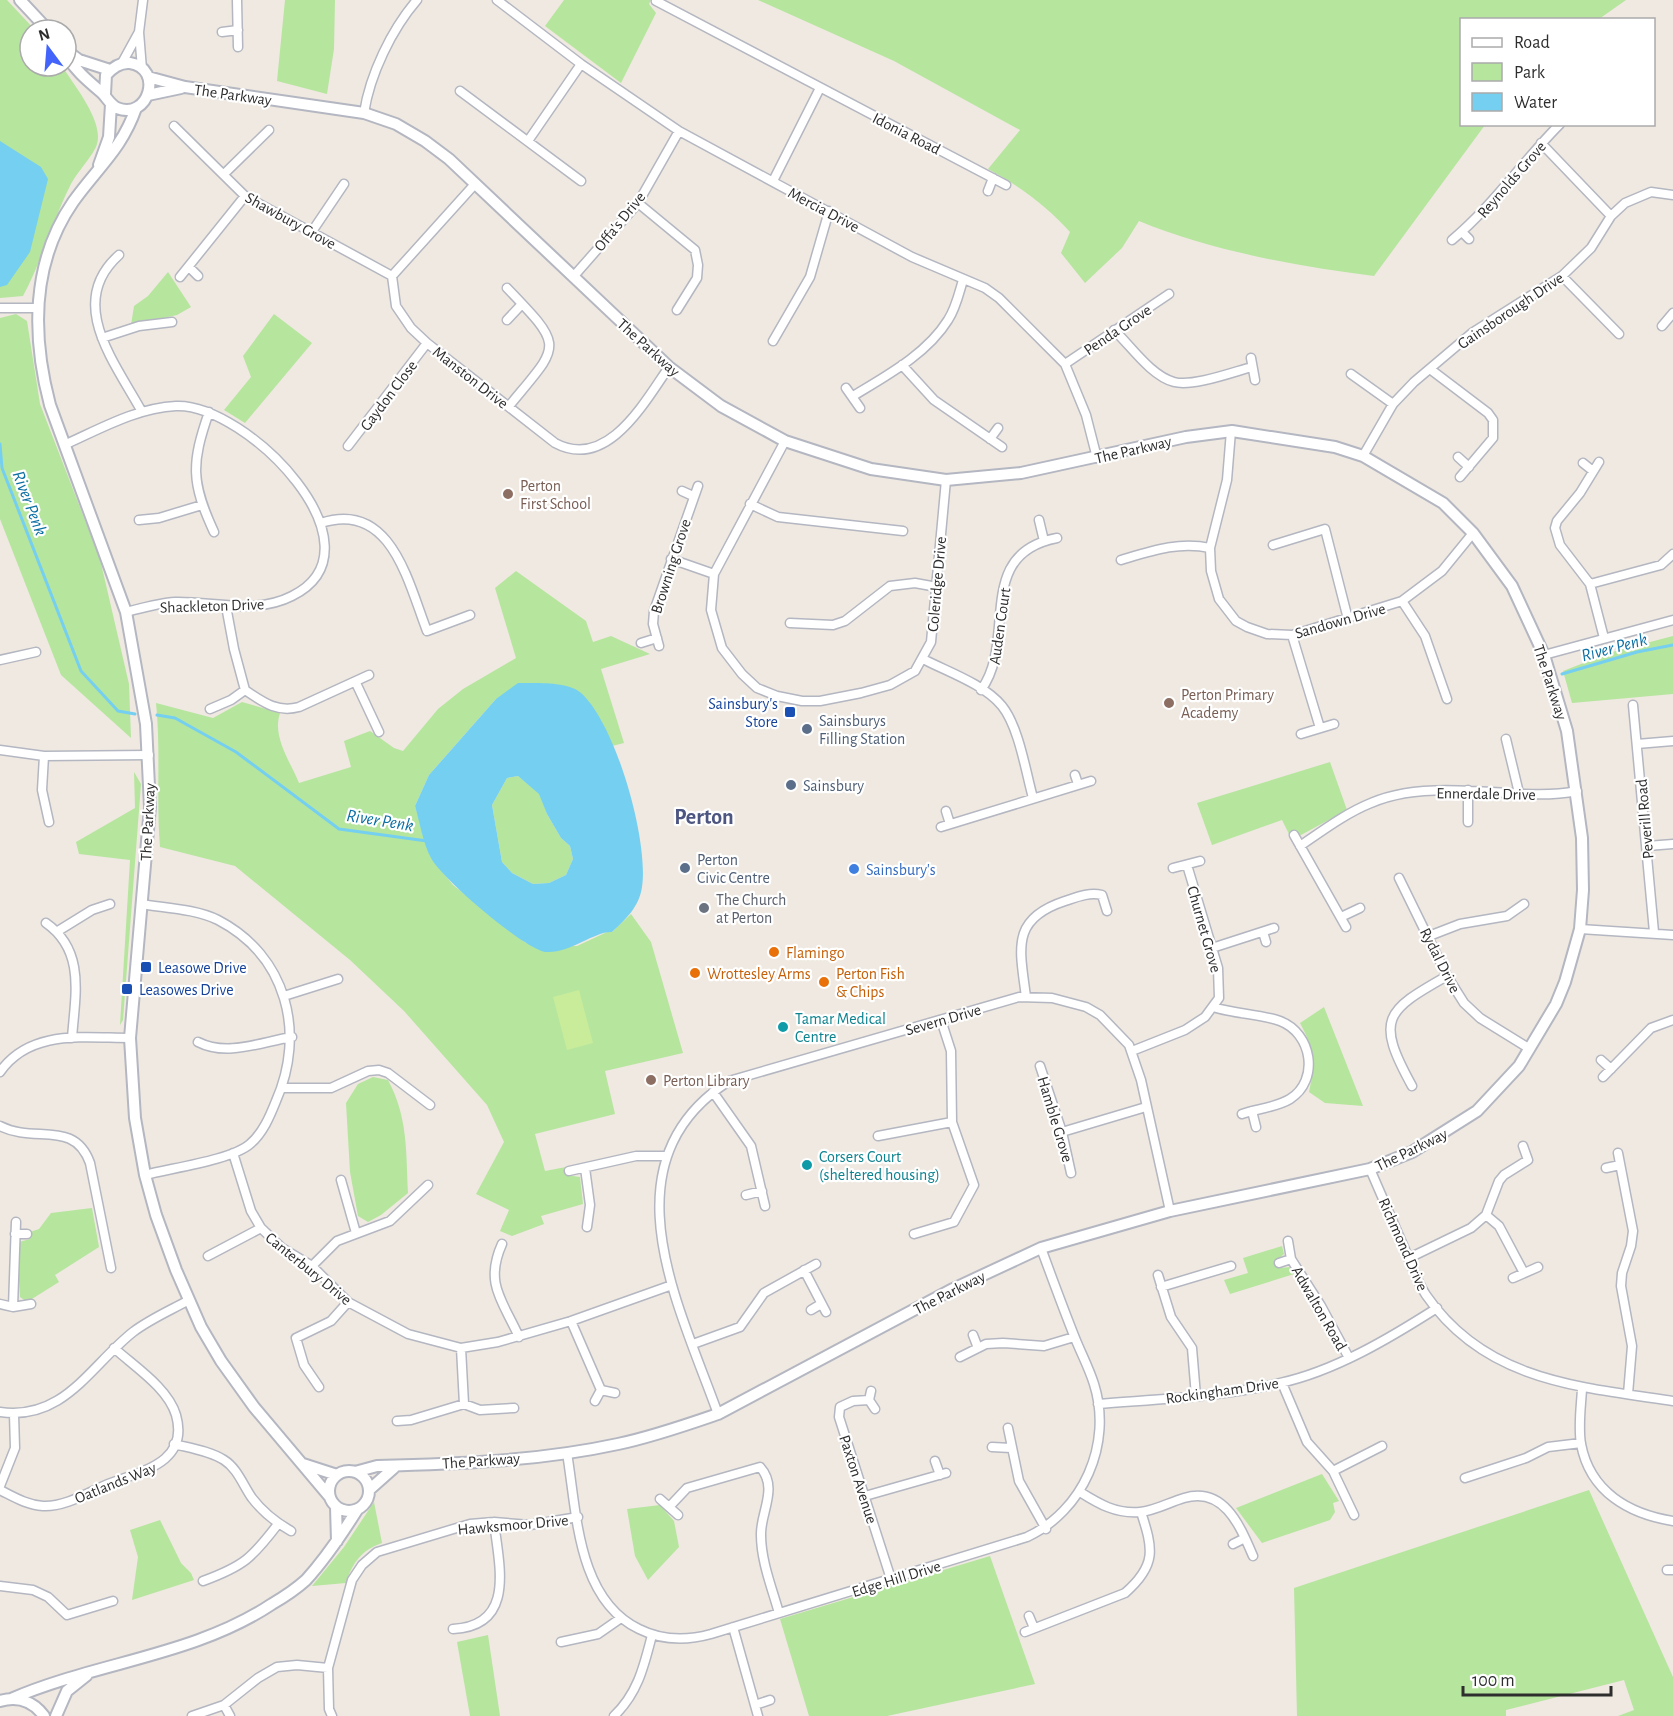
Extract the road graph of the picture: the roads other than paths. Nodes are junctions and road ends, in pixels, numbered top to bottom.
1 (20, 0) edge
2 (143, 0) edge
3 (237, 0) edge
4 (417, 0) edge
5 (497, 0) edge
6 (657, 2) dead end
7 (37, 18) edge
8 (238, 30) junction
9 (139, 32) junction
10 (222, 32) dead end
11 (238, 47) dead end
12 (78, 59) edge
13 (122, 63) junction
14 (581, 64) junction
15 (110, 70) junction
16 (78, 71) edge
17 (145, 73) junction
18 (184, 87) junction
19 (820, 88) junction
20 (460, 91) dead end
21 (148, 95) junction
22 (108, 99) junction
23 (136, 108) junction
24 (364, 113) junction
25 (174, 126) dead end
26 (1558, 126) edge
27 (269, 130) dead end
28 (679, 131) junction
29 (528, 141) junction
30 (1541, 143) junction
31 (97, 171) junction
32 (224, 174) junction
33 (993, 178) junction
34 (580, 181) dead end
35 (773, 181) junction
36 (344, 184) dead end
37 (475, 184) junction
38 (1006, 185) dead end
39 (988, 191) dead end
40 (1673, 195) edge
41 (245, 196) junction
42 (638, 203) junction
43 (829, 211) junction
44 (1611, 216) junction
45 (311, 232) junction
46 (1462, 232) junction
47 (1469, 239) dead end
48 (1452, 240) dead end
49 (119, 255) dead end
50 (189, 267) junction
51 (198, 276) dead end
52 (392, 276) junction
53 (1562, 276) junction
54 (180, 277) dead end
55 (573, 277) junction
56 (963, 280) junction
57 (507, 288) dead end
58 (1169, 294) dead end
59 (522, 304) junction
60 (0, 308) edge
61 (37, 308) junction
62 (677, 310) dead end
63 (1673, 313) edge
64 (507, 320) dead end
65 (172, 322) dead end
66 (1662, 326) dead end
67 (1114, 330) junction
68 (1619, 334) dead end
69 (102, 338) junction
70 (773, 340) dead end
71 (427, 343) junction
72 (1251, 358) dead end
73 (1065, 364) junction
74 (902, 365) junction
75 (669, 367) junction
76 (1252, 367) junction
77 (1430, 369) junction
78 (1351, 374) dead end
79 (1255, 380) dead end
80 (846, 388) dead end
81 (853, 396) junction
82 (1393, 404) junction
83 (509, 406) junction
84 (860, 408) dead end
85 (142, 412) junction
86 (209, 412) junction
87 (998, 428) dead end
88 (1231, 431) junction
89 (990, 439) junction
90 (785, 441) junction
91 (64, 445) junction
92 (348, 446) dead end
93 (1002, 447) dead end
94 (1363, 456) junction
95 (1458, 457) dead end
96 (1097, 458) junction
97 (1599, 462) dead end
98 (1583, 464) dead end
99 (1468, 467) junction
100 (1593, 471) junction
101 (1460, 477) dead end
102 (946, 480) junction
103 (698, 486) dead end
104 (682, 491) dead end
105 (693, 496) junction
106 (750, 504) junction
107 (202, 505) junction
108 (139, 520) dead end
109 (1040, 520) dead end
110 (321, 523) junction
111 (903, 531) dead end
112 (214, 532) dead end
113 (1473, 533) junction
114 (1057, 538) dead end
115 (1044, 541) junction
116 (1273, 545) dead end
117 (1210, 548) junction
118 (1673, 554) edge
119 (671, 559) junction
120 (1121, 560) dead end
121 (714, 574) junction
122 (1590, 584) junction
123 (937, 587) junction
124 (1402, 601) junction
125 (226, 606) junction
126 (126, 612) junction
127 (470, 615) dead end
128 (1348, 619) junction
129 (1673, 620) edge
130 (790, 623) dead end
131 (1292, 635) junction
132 (1604, 638) junction
133 (641, 643) dead end
134 (36, 652) dead end
135 (1544, 655) junction
136 (923, 658) junction
137 (0, 660) edge
138 (369, 675) dead end
139 (356, 683) junction
140 (245, 690) junction
141 (981, 690) junction
142 (1447, 699) dead end
143 (1633, 705) dead end
144 (210, 709) dead end
145 (1334, 724) dead end
146 (1320, 728) junction
147 (379, 732) dead end
148 (1301, 734) dead end
149 (1506, 739) dead end
150 (1673, 741) edge
151 (1637, 744) junction
152 (0, 750) edge
153 (148, 754) junction
154 (44, 756) junction
155 (1075, 775) dead end
156 (1091, 781) dead end
157 (1078, 784) junction
158 (1468, 790) junction
159 (1577, 791) junction
160 (1519, 793) junction
161 (1033, 798) junction
162 (946, 811) dead end
163 (49, 822) dead end
164 (1468, 822) dead end
165 (1294, 835) dead end
166 (1673, 844) edge
167 (1300, 846) junction
168 (1647, 846) junction
169 (1200, 861) dead end
170 (1187, 865) junction
171 (1173, 868) dead end
172 (1399, 878) dead end
173 (111, 904) dead end
174 (141, 904) junction
175 (1524, 904) dead end
176 (1360, 908) dead end
177 (1107, 912) dead end
178 (1341, 917) junction
179 (46, 922) dead end
180 (1346, 927) dead end
181 (1274, 928) dead end
182 (1580, 929) junction
183 (58, 931) junction
184 (1263, 932) junction
185 (1654, 932) junction
186 (1673, 935) edge
187 (1429, 936) junction
188 (1266, 942) dead end
189 (1212, 948) junction
190 (1447, 976) junction
191 (338, 979) dead end
192 (284, 996) junction
193 (1026, 996) junction
194 (1213, 1007) junction
195 (941, 1020) junction
196 (1673, 1020) edge
197 (292, 1037) junction
198 (72, 1038) junction
199 (130, 1038) junction
200 (198, 1042) dead end
201 (1530, 1049) junction
202 (1132, 1051) junction
203 (1601, 1060) dead end
204 (1040, 1066) dead end
205 (1611, 1069) junction
206 (0, 1072) edge
207 (1603, 1077) dead end
208 (1412, 1086) dead end
209 (282, 1088) junction
210 (713, 1092) junction
211 (430, 1104) dead end
212 (1146, 1107) junction
213 (1252, 1111) junction
214 (1242, 1114) dead end
215 (952, 1122) junction
216 (0, 1126) edge
217 (1257, 1127) dead end
218 (1062, 1132) junction
219 (878, 1136) dead end
220 (1523, 1146) dead end
221 (232, 1153) junction
222 (1618, 1153) dead end
223 (665, 1156) junction
224 (1620, 1165) junction
225 (585, 1168) junction
226 (1606, 1168) dead end
227 (1370, 1169) junction
228 (569, 1171) dead end
229 (1071, 1173) dead end
230 (145, 1175) junction
231 (341, 1180) dead end
232 (428, 1185) dead end
233 (762, 1191) junction
234 (746, 1195) dead end
235 (765, 1206) dead end
236 (1170, 1211) junction
237 (1486, 1215) junction
238 (16, 1222) dead end
239 (587, 1227) dead end
240 (261, 1228) junction
241 (356, 1233) junction
242 (15, 1234) junction
243 (27, 1234) dead end
244 (914, 1234) dead end
245 (1288, 1241) dead end
246 (502, 1244) dead end
247 (1041, 1248) junction
248 (108, 1252) junction
249 (98, 1254) dead end
250 (208, 1256) dead end
251 (1408, 1258) junction
252 (1291, 1259) junction
253 (1279, 1263) dead end
254 (816, 1264) dead end
255 (312, 1266) junction
256 (1231, 1266) dead end
257 (1538, 1267) dead end
258 (111, 1268) dead end
259 (804, 1270) junction
260 (1524, 1273) junction
261 (1158, 1275) dead end
262 (1513, 1278) dead end
263 (672, 1285) junction
264 (1161, 1287) junction
265 (189, 1300) junction
266 (348, 1302) junction
267 (0, 1304) edge
268 (31, 1304) dead end
269 (13, 1307) junction
270 (1437, 1308) junction
271 (812, 1310) dead end
272 (571, 1321) junction
273 (973, 1335) dead end
274 (519, 1337) junction
275 (1074, 1337) junction
276 (693, 1344) junction
277 (114, 1348) junction
278 (461, 1348) junction
279 (978, 1348) junction
280 (960, 1357) dead end
281 (1348, 1358) junction
282 (1282, 1383) junction
283 (319, 1387) dead end
284 (1582, 1389) junction
285 (600, 1390) junction
286 (615, 1394) dead end
287 (1628, 1394) junction
288 (1196, 1396) junction
289 (594, 1401) dead end
290 (1673, 1401) edge
291 (464, 1404) junction
292 (1098, 1404) junction
293 (514, 1408) dead end
294 (875, 1409) dead end
295 (0, 1412) edge
296 (14, 1414) junction
297 (718, 1414) junction
298 (397, 1421) dead end
299 (1008, 1428) dead end
300 (1581, 1443) junction
301 (174, 1444) junction
302 (1382, 1446) dead end
303 (992, 1447) dead end
304 (1011, 1448) junction
305 (567, 1453) junction
306 (297, 1461) junction
307 (935, 1461) dead end
308 (396, 1466) junction
309 (1333, 1471) junction
310 (355, 1472) junction
311 (337, 1475) junction
312 (1465, 1478) dead end
313 (0, 1488) edge
314 (369, 1490) junction
315 (1080, 1492) junction
316 (329, 1496) junction
317 (865, 1496) junction
318 (660, 1499) dead end
319 (336, 1506) junction
320 (670, 1506) junction
321 (357, 1510) junction
322 (1141, 1512) junction
323 (678, 1515) dead end
324 (1354, 1515) dead end
325 (578, 1518) junction
326 (1673, 1521) edge
327 (494, 1522) junction
328 (278, 1524) junction
329 (1046, 1529) junction
330 (291, 1531) dead end
331 (1245, 1538) junction
332 (337, 1541) junction
333 (1233, 1544) dead end
334 (1253, 1556) dead end
335 (891, 1579) junction
336 (203, 1581) dead end
337 (0, 1586) edge
338 (113, 1601) dead end
339 (779, 1613) junction
340 (1029, 1616) dead end
341 (621, 1618) junction
342 (733, 1627) junction
343 (453, 1629) dead end
344 (652, 1635) junction
345 (561, 1642) dead end
346 (328, 1668) junction
347 (94, 1670) junction
348 (5, 1700) edge
349 (770, 1700) dead end
350 (224, 1705) junction
351 (755, 1705) junction
352 (44, 1716) edge
353 (56, 1716) edge
354 (192, 1716) edge
355 (230, 1716) edge
356 (332, 1716) edge
357 (615, 1716) edge
358 (758, 1716) edge

1 - 7 street
2 - 9 street
3 - 8 street
4 - 24 street
5 - 14 street, Mercia Drive
6 - 19 street, Idonia Road
8 - 10 street
8 - 11 street
9 - 13 street
9 - 17 street
12 - 15 street
13 - 15 street
13 - 17 street
14 - 28 street, Mercia Drive
14 - 29 street
15 - 22 street
16 - 22 street
17 - 18 street, The Parkway
17 - 21 street
18 - 21 street, The Parkway
18 - 24 street, The Parkway
19 - 33 street, Idonia Road
19 - 35 street
20 - 29 street
21 - 23 street
22 - 23 street
22 - 31 street, The Parkway
23 - 31 street, The Parkway
24 - 37 street, The Parkway
25 - 32 street, Shawbury Grove
26 - 30 street, Reynolds Grove
27 - 32 street
28 - 35 street, Mercia Drive
28 - 42 street, Offa's Drive
29 - 34 street
30 - 44 street
30 - 46 street, Reynolds Grove
31 - 61 street, The Parkway
32 - 41 street, Shawbury Grove
33 - 38 street, Idonia Road
33 - 39 street
35 - 43 street, Mercia Drive
36 - 45 street
37 - 52 street
37 - 55 street, The Parkway
40 - 44 street, Gainsborough Drive
41 - 45 street, Shawbury Grove
41 - 50 street
42 - 55 street, Offa's Drive
42 - 62 street
43 - 56 street, Mercia Drive
43 - 70 street
44 - 53 street, Gainsborough Drive
45 - 52 street, Shawbury Grove
46 - 47 street, Reynolds Grove
46 - 48 street, Reynolds Grove
49 - 69 street
50 - 51 street
50 - 54 street
52 - 71 street, Manston Drive
53 - 68 street
53 - 77 street, Gainsborough Drive
55 - 75 street, The Parkway
56 - 73 street, Mercia Drive
56 - 74 street
57 - 59 street
58 - 67 street, Penda Grove
59 - 64 street
59 - 83 street
60 - 61 street
61 - 91 street, The Parkway
63 - 66 street
65 - 69 street
67 - 73 street, Penda Grove
67 - 76 street
69 - 85 street
71 - 83 street, Manston Drive
71 - 92 street, Gaydon Close
72 - 76 street
73 - 96 street, Mercia Drive
74 - 81 street
74 - 89 street
75 - 83 street, Manston Drive
75 - 90 street, The Parkway
76 - 79 street
77 - 82 street, Gainsborough Drive
77 - 99 street
78 - 82 street
80 - 81 street
81 - 84 street
82 - 94 street, Gainsborough Drive
85 - 86 street, Shackleton Drive
85 - 91 street, Shackleton Drive
86 - 107 street
86 - 110 street, Shackleton Drive
87 - 89 street
88 - 94 street, The Parkway
88 - 96 street, The Parkway
88 - 117 street, Sandown Drive
89 - 93 street
90 - 102 street, The Parkway
90 - 106 street, Coleridge Drive
91 - 126 street, The Parkway
94 - 113 street, The Parkway
95 - 99 street
96 - 102 street, The Parkway
97 - 100 street
98 - 100 street
99 - 101 street
100 - 122 street
102 - 123 street, Coleridge Drive
103 - 105 street, Browning Grove
104 - 105 street, Browning Grove
105 - 119 street, Browning Grove
106 - 111 street
106 - 121 street, Coleridge Drive
107 - 108 street
107 - 112 street
109 - 115 street
110 - 125 street, Shackleton Drive
110 - 127 street
113 - 124 street, Sandown Drive
113 - 135 street, The Parkway
114 - 115 street, Auden Court
115 - 141 street, Auden Court
116 - 128 street
117 - 120 street
117 - 131 street, Sandown Drive
118 - 122 street
119 - 121 street
119 - 133 street, Browning Grove
121 - 136 street, Coleridge Drive
122 - 132 street
123 - 130 street
123 - 136 street, Coleridge Drive
124 - 128 street, Sandown Drive
124 - 142 street
125 - 126 street, Shackleton Drive
125 - 140 street
126 - 153 street, The Parkway
128 - 131 street, Sandown Drive
129 - 132 street
131 - 146 street
132 - 135 street
134 - 137 street
135 - 159 street, The Parkway
136 - 141 street
138 - 139 street
139 - 140 street
139 - 147 street
140 - 144 street
141 - 161 street
143 - 151 street, Peverill Road
145 - 146 street
146 - 148 street
149 - 160 street
150 - 151 street
151 - 168 street, Peverill Road
152 - 154 street
153 - 154 street
153 - 174 street, The Parkway
154 - 163 street
155 - 157 street
156 - 157 street
157 - 161 street
158 - 160 street, Ennerdale Drive
158 - 164 street
158 - 167 street, Ennerdale Drive
159 - 160 street, Ennerdale Drive
159 - 182 street, The Parkway
161 - 162 street
165 - 167 street
166 - 168 street
167 - 178 street
168 - 185 street, Peverill Road
169 - 170 street, Churnet Grove
170 - 171 street, Churnet Grove
170 - 189 street, Churnet Grove
172 - 187 street, Rydal Drive
173 - 183 street
174 - 192 street
174 - 199 street, The Parkway
175 - 187 street
176 - 178 street
177 - 193 street
178 - 180 street
179 - 183 street
181 - 184 street
182 - 185 street
182 - 201 street, The Parkway
183 - 198 street
184 - 188 street
184 - 189 street
185 - 186 street
187 - 190 street, Rydal Drive
189 - 194 street, Churnet Grove
190 - 201 street, Rydal Drive
190 - 208 street
191 - 192 street
192 - 197 street
193 - 195 street, Severn Drive
193 - 202 street, Severn Drive
194 - 202 street
194 - 213 street
195 - 210 street, Severn Drive
195 - 215 street
196 - 205 street
197 - 200 street
197 - 209 street
198 - 199 street
198 - 206 street
199 - 230 street, The Parkway
201 - 227 street, The Parkway
202 - 212 street, Severn Drive
203 - 205 street
204 - 218 street, Hamble Grove
205 - 207 street
209 - 211 street
209 - 221 street
210 - 223 street, Severn Drive
210 - 233 street
212 - 218 street
212 - 236 street, Severn Drive
213 - 214 street
213 - 217 street
215 - 219 street
215 - 244 street
216 - 248 street
218 - 229 street, Hamble Grove
220 - 237 street
221 - 230 street
221 - 240 street, Canterbury Drive
222 - 224 street
223 - 225 street
223 - 263 street, Severn Drive
224 - 226 street
224 - 287 street
225 - 228 street
225 - 239 street
227 - 236 street, The Parkway
227 - 251 street, Richmond Drive
230 - 265 street, The Parkway
231 - 241 street
232 - 241 street
233 - 234 street
233 - 235 street
236 - 247 street, The Parkway
237 - 251 street
237 - 260 street
238 - 242 street
240 - 250 street
240 - 255 street, Canterbury Drive
241 - 255 street
242 - 243 street
242 - 269 street
245 - 252 street, Adwalton Road
246 - 274 street
247 - 275 street, Edge Hill Drive
247 - 297 street, The Parkway
248 - 249 street
248 - 258 street
251 - 270 street, Richmond Drive
252 - 253 street, Adwalton Road
252 - 281 street, Adwalton Road
254 - 259 street
255 - 266 street, Canterbury Drive
256 - 264 street
257 - 260 street
259 - 271 street
259 - 276 street
260 - 262 street
261 - 264 street
263 - 272 street, Canterbury Drive
263 - 276 street, Severn Drive
264 - 288 street
265 - 277 street
265 - 306 street, The Parkway
266 - 278 street, Canterbury Drive
266 - 283 street
267 - 269 street
268 - 269 street
270 - 281 street, Rockingham Drive
270 - 284 street, Richmond Drive
272 - 274 street, Canterbury Drive
272 - 285 street
273 - 279 street
274 - 278 street, Canterbury Drive
275 - 279 street
275 - 292 street, Edge Hill Drive
276 - 297 street, Severn Drive
277 - 296 street
277 - 301 street
278 - 291 street
279 - 280 street
281 - 282 street, Rockingham Drive
282 - 288 street, Rockingham Drive
282 - 309 street
284 - 287 street, Richmond Drive
284 - 300 street
285 - 286 street
285 - 289 street
287 - 290 street, Richmond Drive
288 - 292 street, Rockingham Drive
291 - 293 street
291 - 298 street
292 - 315 street, Edge Hill Drive
294 - 317 street, Paxton Avenue
295 - 296 street
296 - 313 street
297 - 305 street, The Parkway
299 - 304 street
300 - 312 street
300 - 326 street
301 - 313 street, Oatlands Way
301 - 328 street
302 - 309 street
303 - 304 street
304 - 329 street
305 - 308 street, The Parkway
305 - 325 street, Edge Hill Drive
306 - 311 street
306 - 316 street, The Parkway
307 - 317 street
308 - 310 street, The Parkway
308 - 314 street
309 - 324 street
310 - 311 street
310 - 314 street
311 - 316 street
314 - 321 street
315 - 322 street
315 - 329 street, Edge Hill Drive
316 - 319 street
317 - 335 street, Paxton Avenue
318 - 320 street
319 - 321 street
319 - 332 street
320 - 323 street
320 - 339 street
321 - 332 street
322 - 331 street
322 - 340 street
325 - 327 street, Hawksmoor Drive
325 - 341 street, Edge Hill Drive
327 - 343 street
327 - 346 street, Hawksmoor Drive
328 - 330 street
328 - 336 street
329 - 335 street, Edge Hill Drive
331 - 333 street
331 - 334 street
332 - 347 street
335 - 339 street, Edge Hill Drive
337 - 338 street
339 - 342 street, Edge Hill Drive
341 - 344 street, Edge Hill Drive
341 - 345 street
342 - 344 street, Edge Hill Drive
342 - 351 street
344 - 357 street
346 - 350 street
346 - 356 street, Hawksmoor Drive
347 - 348 street
347 - 353 street
348 - 352 street
349 - 351 street
350 - 354 street
350 - 355 street
351 - 358 street

